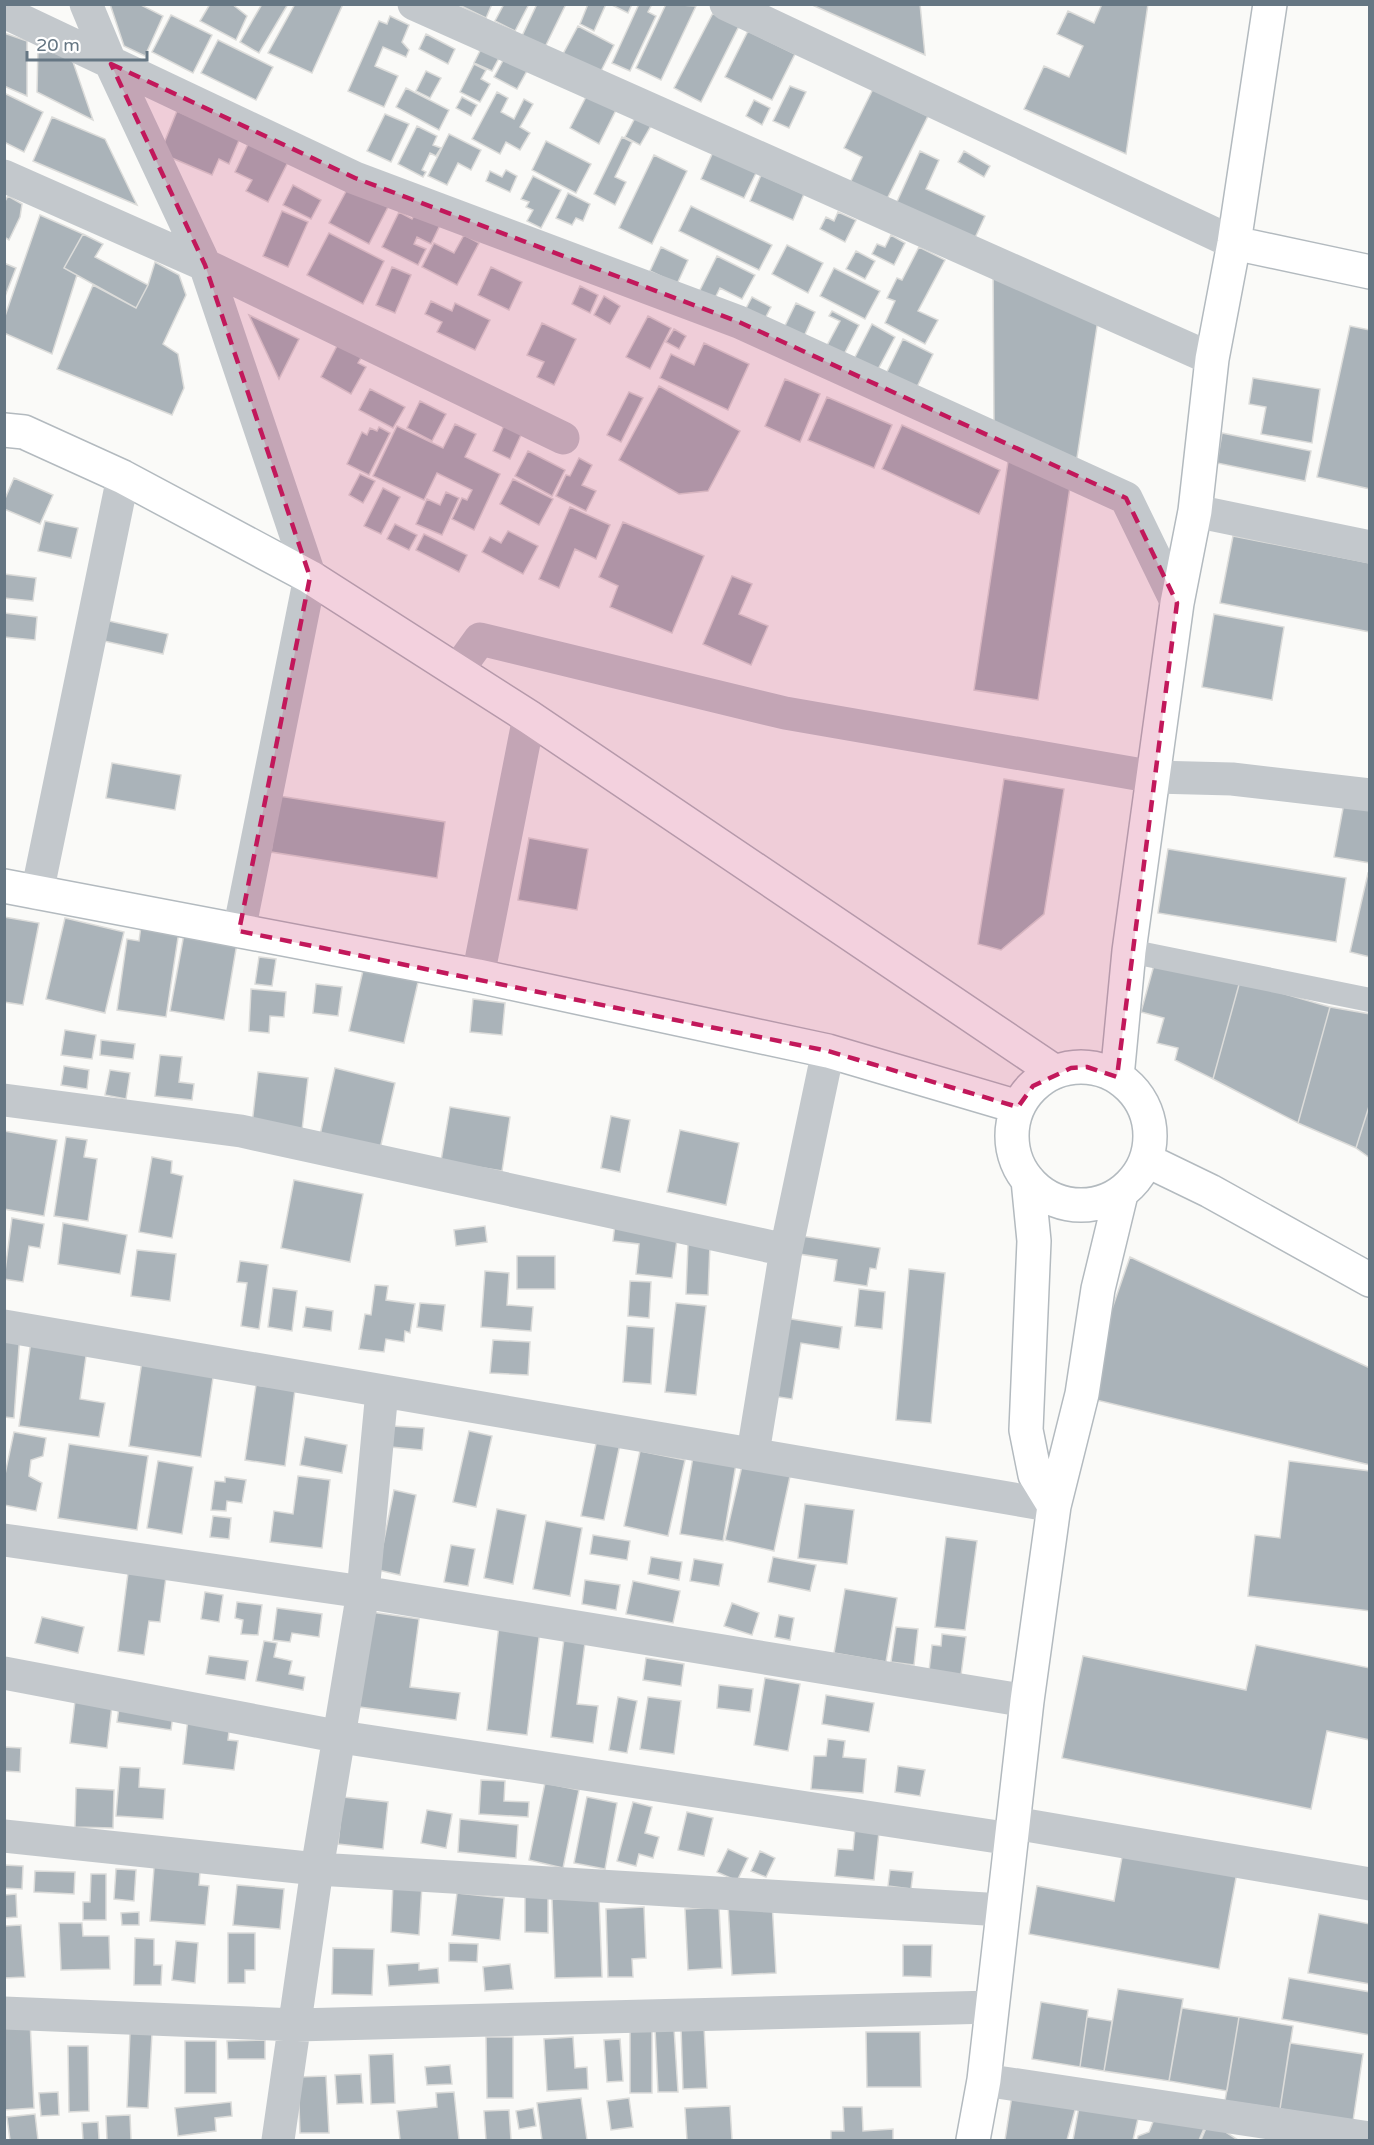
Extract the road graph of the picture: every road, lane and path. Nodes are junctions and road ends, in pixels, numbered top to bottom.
1 (86, 4) edge
2 (414, 4) edge
3 (726, 4) edge
4 (1270, 4) edge
5 (4, 12) edge
6 (111, 64) junction
7 (4, 176) edge
8 (1234, 243) junction
9 (205, 265) junction
10 (1370, 272) edge
11 (1212, 359) junction
12 (4, 430) edge
13 (563, 438) dead end
14 (123, 477) junction
15 (1196, 511) junction
16 (1370, 547) edge
17 (310, 577) junction
18 (1177, 603) junction
19 (457, 671) junction
20 (529, 717) junction
21 (1154, 777) junction
22 (1370, 795) edge
23 (4, 886) edge
24 (37, 893) junction
25 (239, 931) junction
26 (1129, 951) junction
27 (478, 976) junction
28 (1370, 1000) edge
29 (828, 1051) junction
30 (1055, 1072) junction
31 (1117, 1077) junction
32 (4, 1100) edge
33 (1018, 1107) junction
34 (1146, 1160) junction
35 (1028, 1180) junction
36 (1121, 1194) junction
37 (786, 1250) junction
38 (1370, 1280) edge
39 (4, 1326) edge
40 (382, 1391) junction
41 (753, 1453) junction
42 (1054, 1506) junction
43 (4, 1540) edge
44 (363, 1592) junction
45 (4, 1673) edge
46 (1027, 1701) junction
47 (341, 1737) junction
48 (1012, 1831) junction
49 (4, 1836) edge
50 (317, 1869) junction
51 (1370, 1884) edge
52 (1003, 1910) junction
53 (992, 2007) junction
54 (4, 2013) edge
55 (297, 2025) junction
56 (984, 2080) junction
57 (1370, 2138) edge
58 (278, 2140) edge
59 (973, 2140) edge

1 - 6 street
2 - 11 street
3 - 8 street
4 - 8 main road
5 - 6 street
6 - 9 street
6 - 18 street
7 - 9 street
8 - 10 main road
8 - 11 main road
9 - 13 street
9 - 17 street
11 - 15 main road
12 - 14 main road
14 - 17 main road
14 - 24 street
15 - 16 street
15 - 18 main road
17 - 19 main road
17 - 25 street
18 - 21 main road
19 - 20 main road
19 - 21 street
20 - 27 street
20 - 30 main road
21 - 22 street
21 - 26 main road
23 - 24 main road
24 - 25 main road
25 - 27 main road
26 - 28 lane
26 - 31 main road
27 - 29 main road
29 - 33 main road
29 - 37 street
30 - 31 main road
30 - 33 main road
31 - 34 main road
32 - 37 street
33 - 35 main road
34 - 36 main road
34 - 38 main road
35 - 36 main road
35 - 42 main road
36 - 42 main road
37 - 41 street
39 - 40 street
40 - 41 street
40 - 44 street
41 - 42 street
42 - 46 main road
43 - 44 street
44 - 46 street
44 - 47 street
45 - 47 street
46 - 48 main road
47 - 48 street
47 - 50 street
48 - 51 street
48 - 52 main road
49 - 50 street
50 - 52 street
50 - 55 street
52 - 53 main road
53 - 55 street
53 - 56 main road
54 - 55 street
55 - 58 street
56 - 57 street
56 - 59 main road

